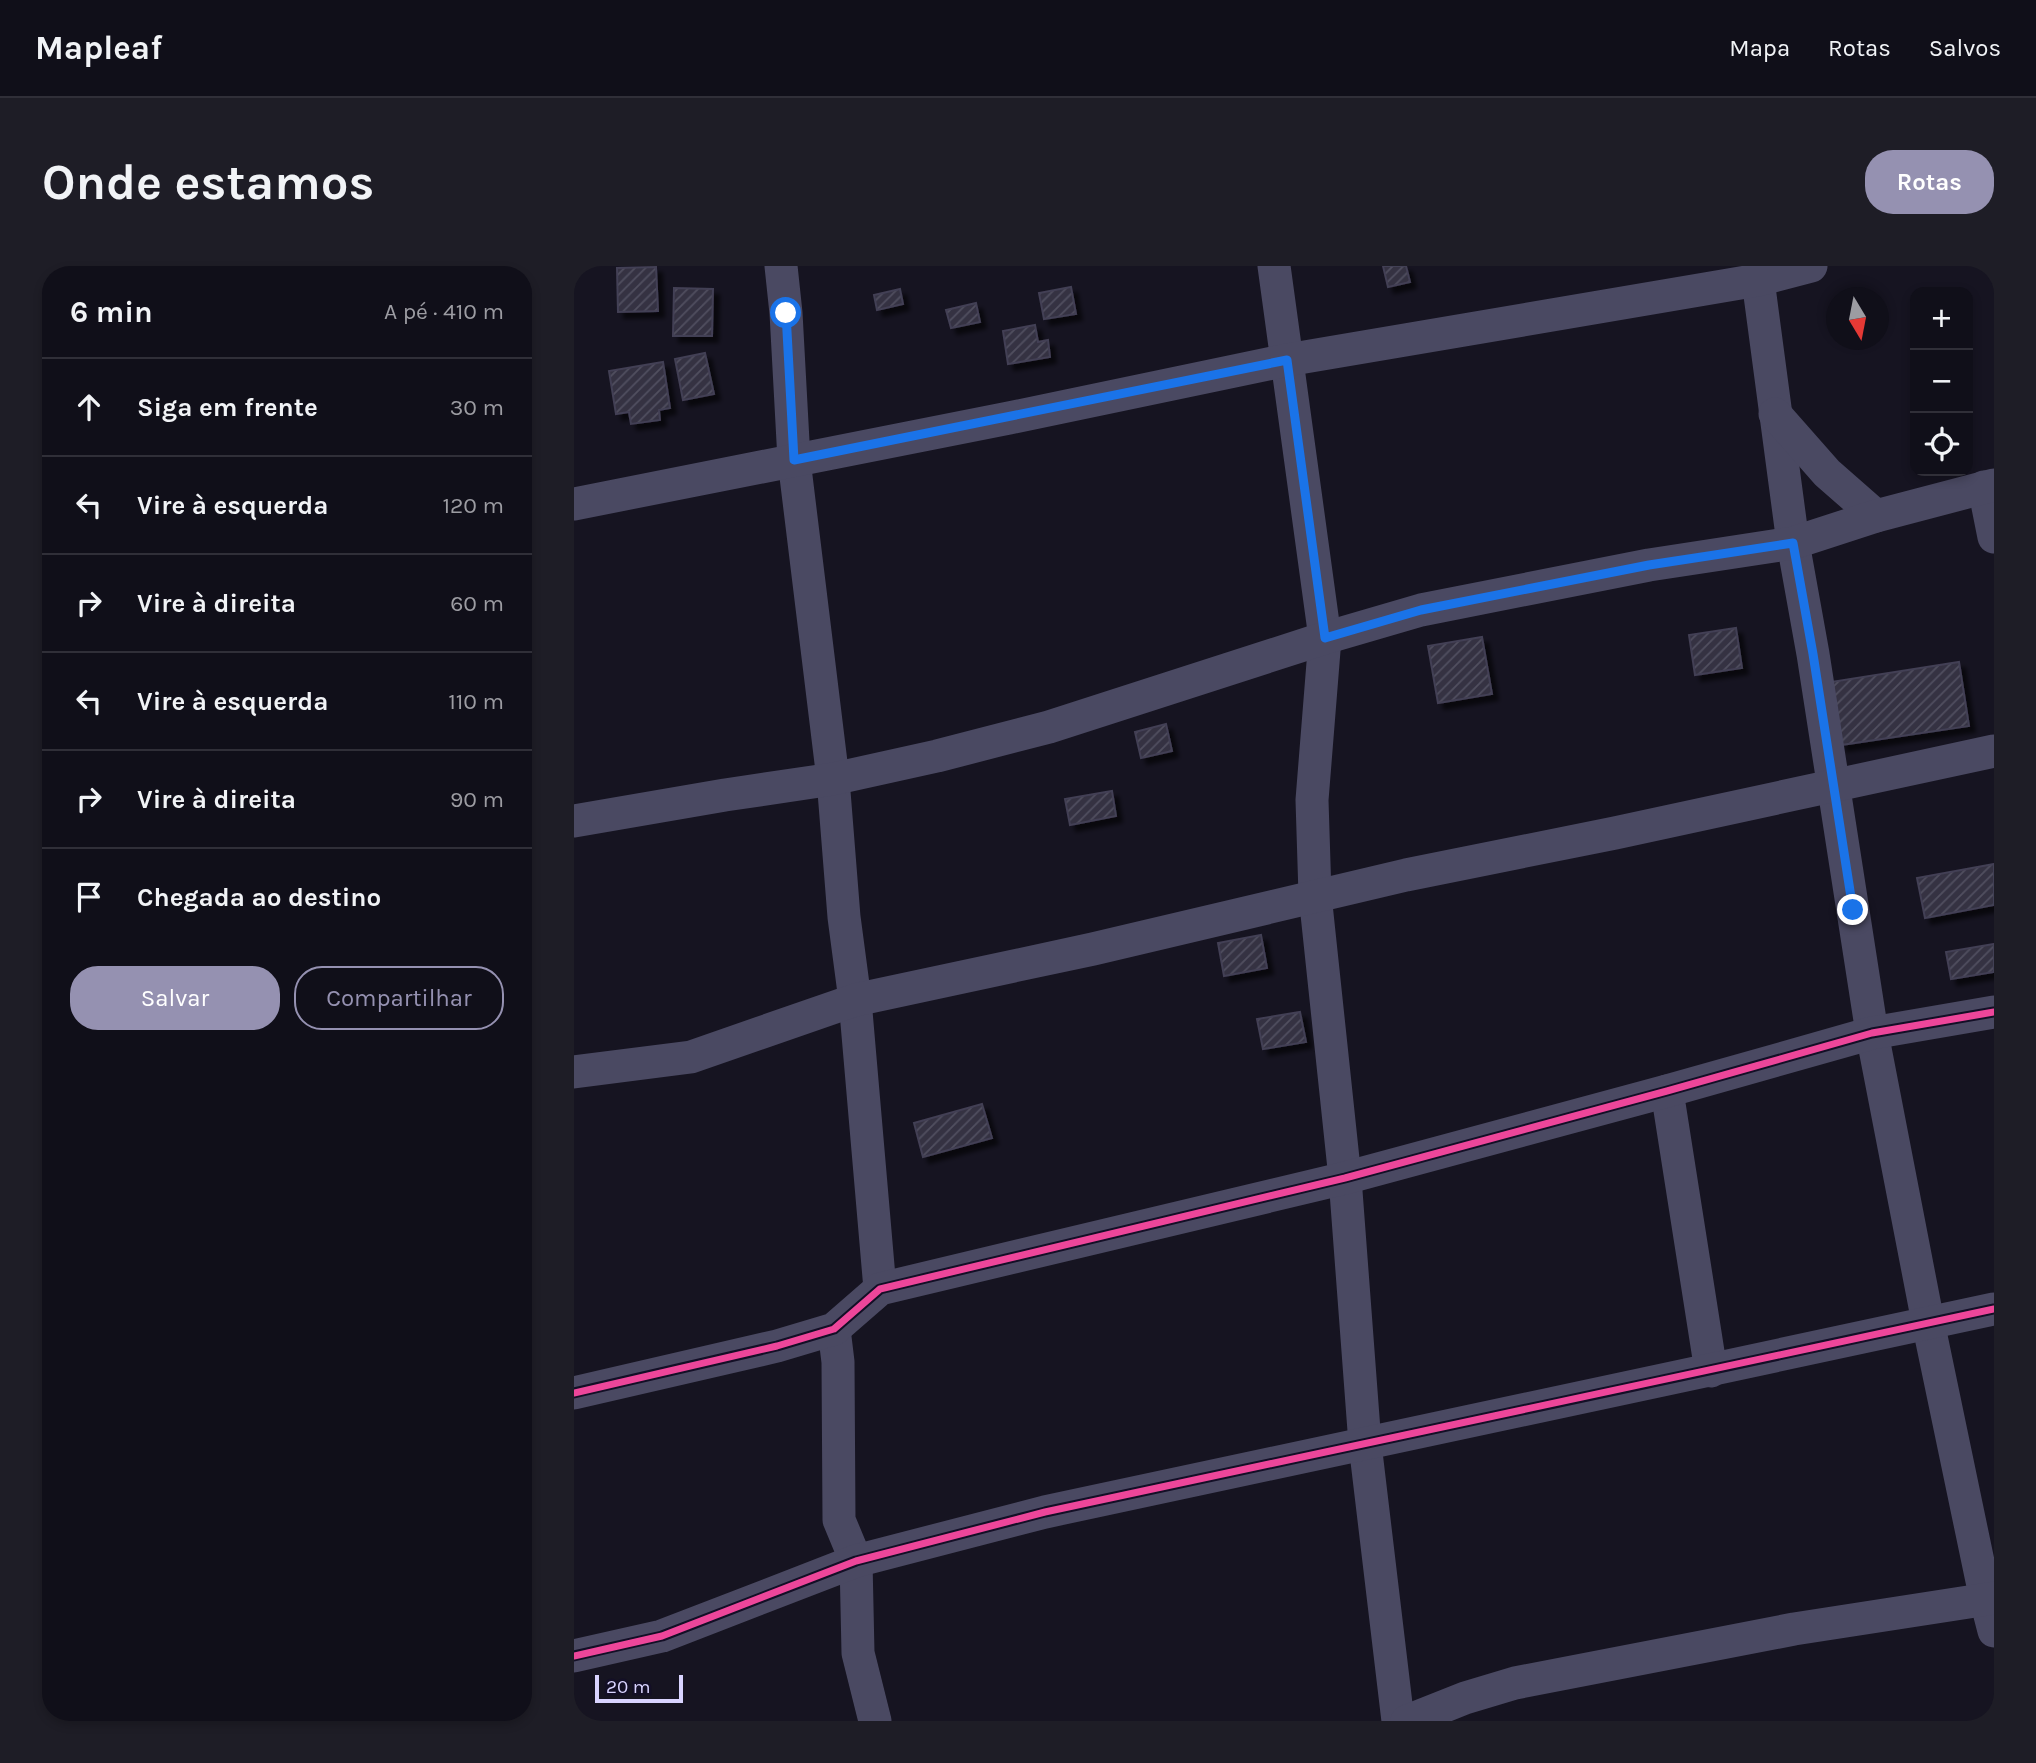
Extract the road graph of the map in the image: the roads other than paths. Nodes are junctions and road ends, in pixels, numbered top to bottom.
1 (781, 266) edge
2 (1273, 266) edge
3 (1811, 266) edge
4 (1758, 280) junction
5 (1287, 360) junction
6 (1775, 414) junction
7 (794, 460) junction
8 (1989, 486) edge
9 (574, 504) edge
10 (1876, 516) junction
11 (1994, 537) edge
12 (1793, 543) junction
13 (1325, 638) junction
14 (1994, 751) edge
15 (833, 779) junction
16 (1834, 786) junction
17 (574, 821) edge
18 (1315, 895) junction
19 (855, 1000) junction
20 (1994, 1012) edge
21 (1872, 1033) junction
22 (574, 1072) edge
23 (1667, 1091) junction
24 (1345, 1178) junction
25 (880, 1289) junction
26 (1994, 1309) edge
27 (1928, 1322) junction
28 (834, 1329) junction
29 (1711, 1371) junction
30 (574, 1393) edge
31 (1365, 1444) junction
32 (856, 1561) junction
33 (1991, 1610) edge
34 (574, 1656) edge
35 (875, 1721) edge
36 (1398, 1721) edge
37 (1407, 1721) edge

1 - 7 street
2 - 5 street
3 - 4 street
4 - 5 street
4 - 6 street
5 - 7 street
5 - 13 street
6 - 10 street
6 - 12 street
7 - 9 street
7 - 15 street
8 - 10 street
8 - 11 street
10 - 12 street
12 - 13 street
12 - 16 street
13 - 15 street
13 - 18 street
14 - 16 street
15 - 17 street
15 - 19 street
16 - 18 street
16 - 21 street
18 - 19 street
18 - 24 street
19 - 22 street
19 - 25 street
20 - 21 street
21 - 23 street
21 - 27 street
23 - 24 street
23 - 29 street
24 - 25 street
24 - 31 street
25 - 28 street
26 - 27 street
27 - 29 street
27 - 33 street
28 - 30 street
28 - 32 street
29 - 31 street
31 - 32 street
31 - 36 street
32 - 34 street
32 - 35 street
33 - 37 street

